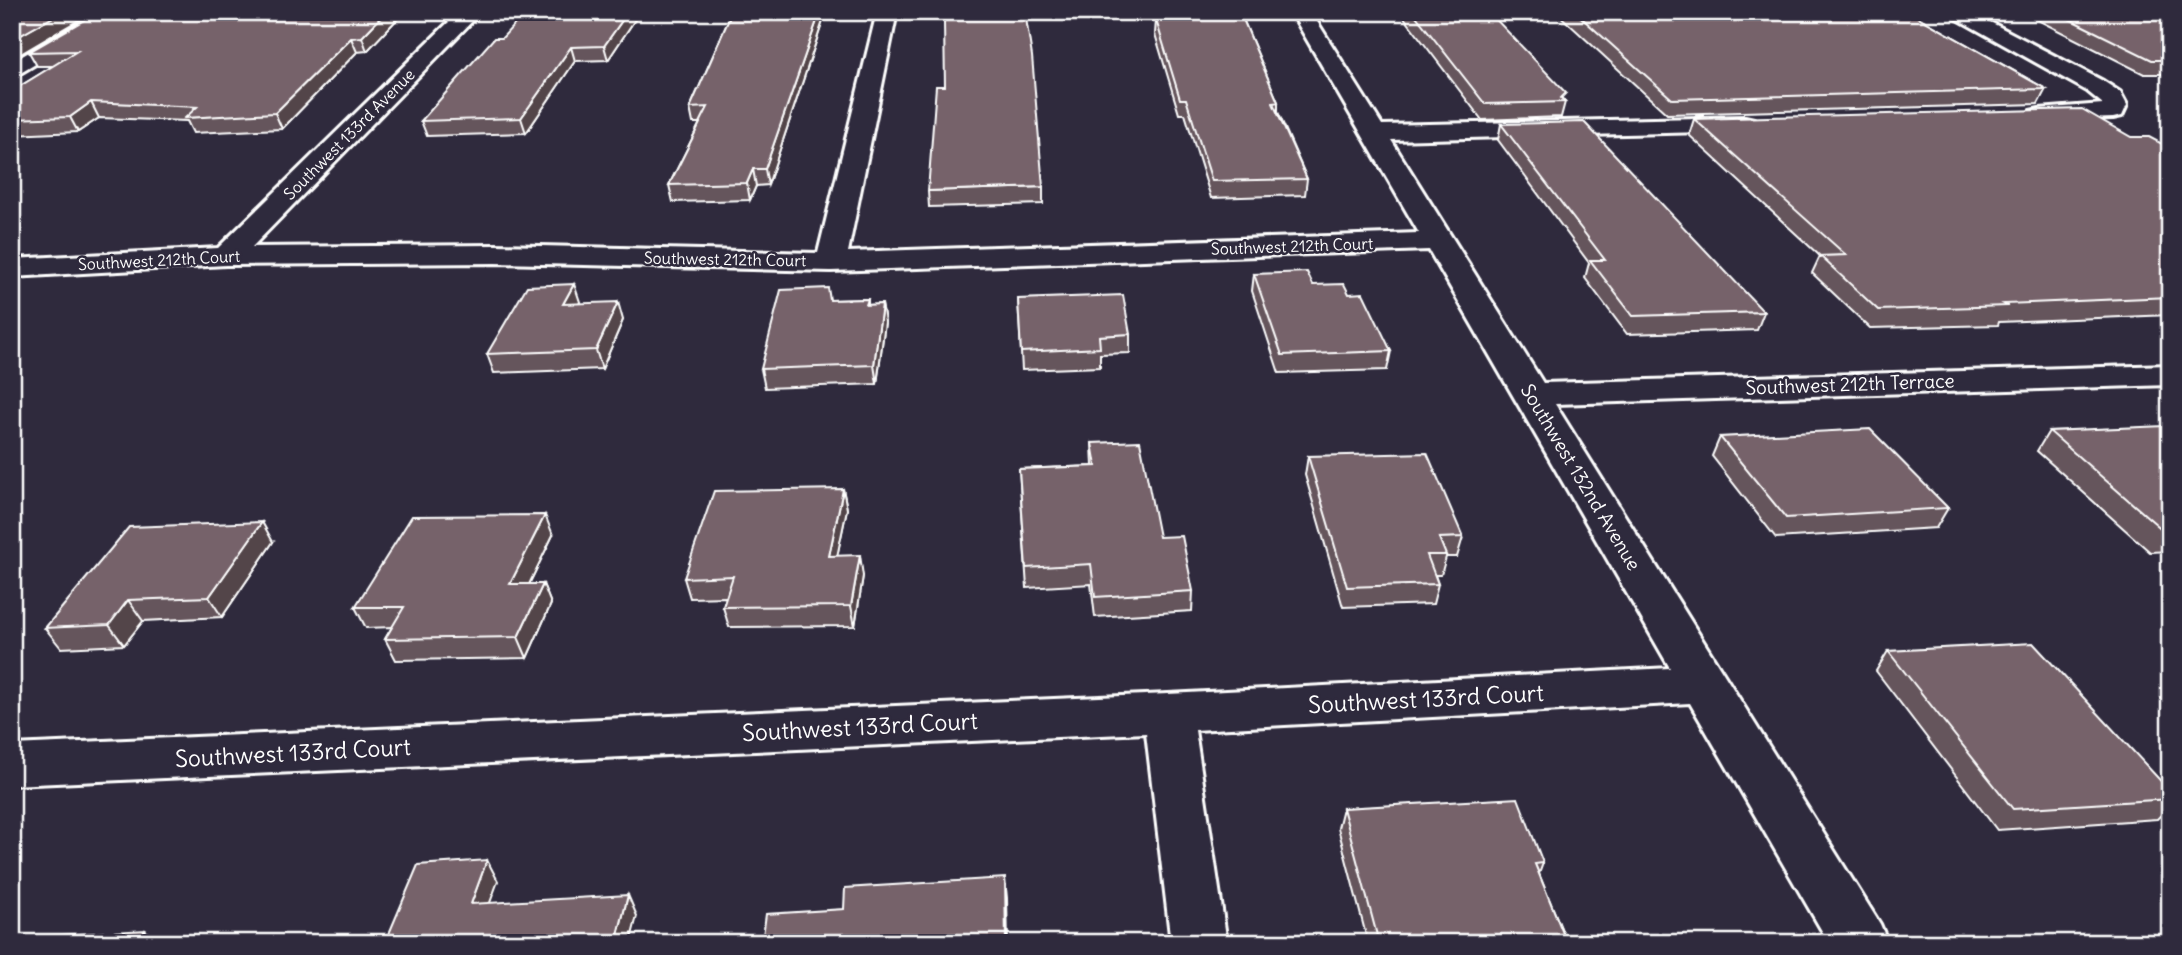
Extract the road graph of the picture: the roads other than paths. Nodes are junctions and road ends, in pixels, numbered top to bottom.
1 (113, 12) edge
2 (471, 12) edge
3 (887, 12) edge
4 (1301, 12) edge
5 (1955, 12) edge
6 (12, 71) edge
7 (2022, 117) edge
8 (1774, 123) edge
9 (1373, 133) junction
10 (1438, 241) junction
11 (226, 256) junction
12 (831, 262) junction
13 (12, 268) edge
14 (2170, 375) edge
15 (1530, 394) junction
16 (1707, 684) junction
17 (1168, 713) junction
18 (12, 765) edge
19 (1199, 943) edge
20 (1860, 943) edge

1 - 6 street
2 - 11 street, Southwest 133rd Avenue
3 - 12 street
4 - 9 street, Southwest 132nd Avenue
5 - 7 street
8 - 9 street
9 - 10 street, Southwest 132nd Avenue
10 - 12 street, Southwest 212th Court
10 - 15 street, Southwest 132nd Avenue
11 - 12 street, Southwest 212th Court
11 - 13 street, Southwest 212th Court
14 - 15 street, Southwest 212th Terrace
15 - 16 street, Southwest 132nd Avenue
16 - 17 street, Southwest 133rd Court
16 - 20 street, Southwest 132nd Avenue
17 - 18 street, Southwest 133rd Court
17 - 19 street

